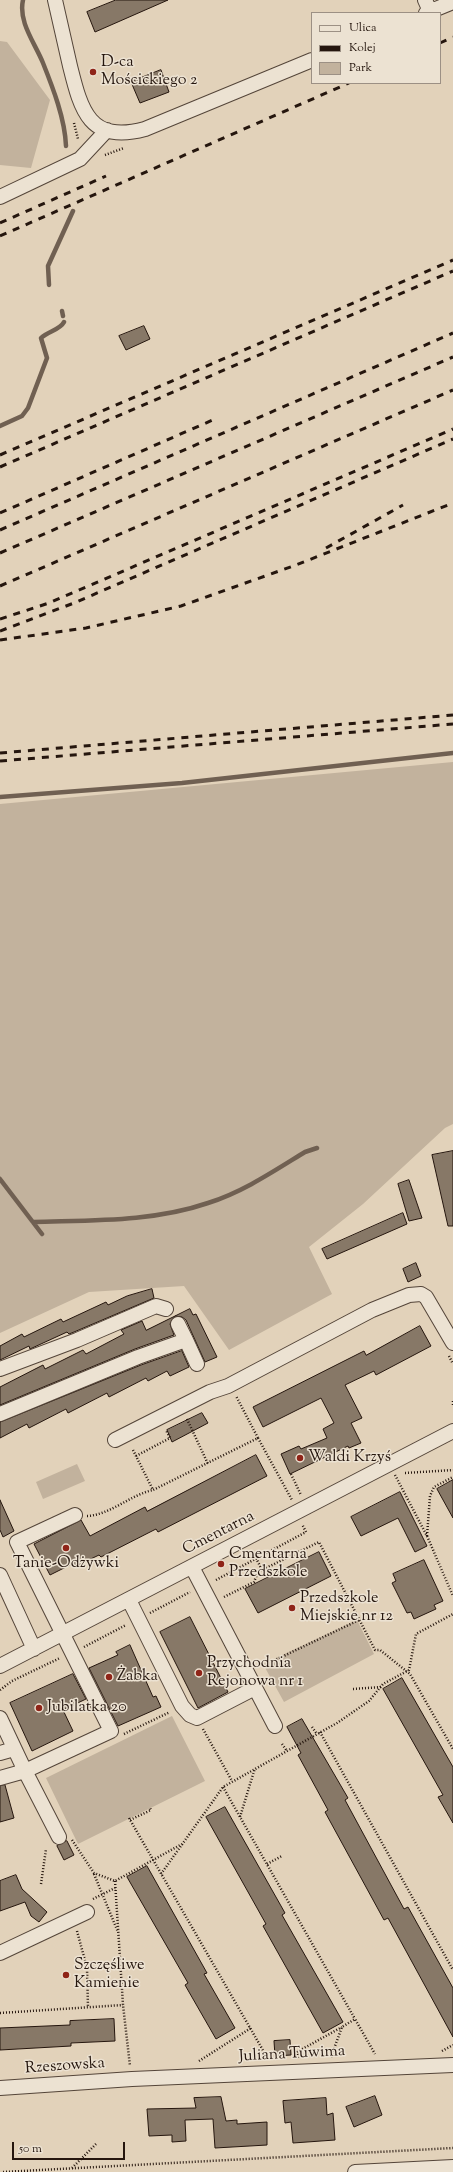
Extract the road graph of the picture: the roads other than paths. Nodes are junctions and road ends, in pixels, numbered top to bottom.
1 (55, 0) edge
2 (453, 2) edge
3 (427, 8) edge
4 (311, 60) edge
5 (107, 130) junction
6 (0, 197) edge
7 (166, 1309) dead end
8 (178, 1324) dead end
9 (186, 1340) junction
10 (450, 1347) edge
11 (196, 1364) dead end
12 (0, 1369) edge
13 (0, 1414) edge
14 (453, 1431) edge
15 (115, 1440) dead end
16 (75, 1516) dead end
17 (192, 1567) junction
18 (0, 1575) edge
19 (129, 1600) junction
20 (63, 1634) junction
21 (34, 1649) junction
22 (0, 1666) edge
23 (255, 1688) junction
24 (0, 1718) edge
25 (275, 1726) dead end
26 (14, 1749) junction
27 (0, 1753) edge
28 (25, 1771) junction
29 (0, 1778) edge
30 (59, 1837) road end
31 (87, 1912) dead end
32 (0, 1953) edge
33 (453, 2065) edge
34 (131, 2075) joint
35 (0, 2088) edge
36 (453, 2167) edge
37 (356, 2172) edge

1 - 5 street
2 - 3 street
4 - 5 street
5 - 6 street
7 - 12 street
8 - 9 street
9 - 11 street
9 - 13 street
10 - 15 street
14 - 17 street, Cmentarna
16 - 20 street
17 - 19 street, Cmentarna
17 - 23 street
18 - 21 street
19 - 20 street, Cmentarna
19 - 23 street
20 - 21 street, Cmentarna
20 - 28 street
21 - 22 street, Cmentarna
23 - 25 street
24 - 26 street
26 - 27 street
26 - 28 street
28 - 29 street
28 - 30 street
31 - 32 street
33 - 34 street, Juliana Tuwima
34 - 35 street, Rzeszowska
36 - 37 street

